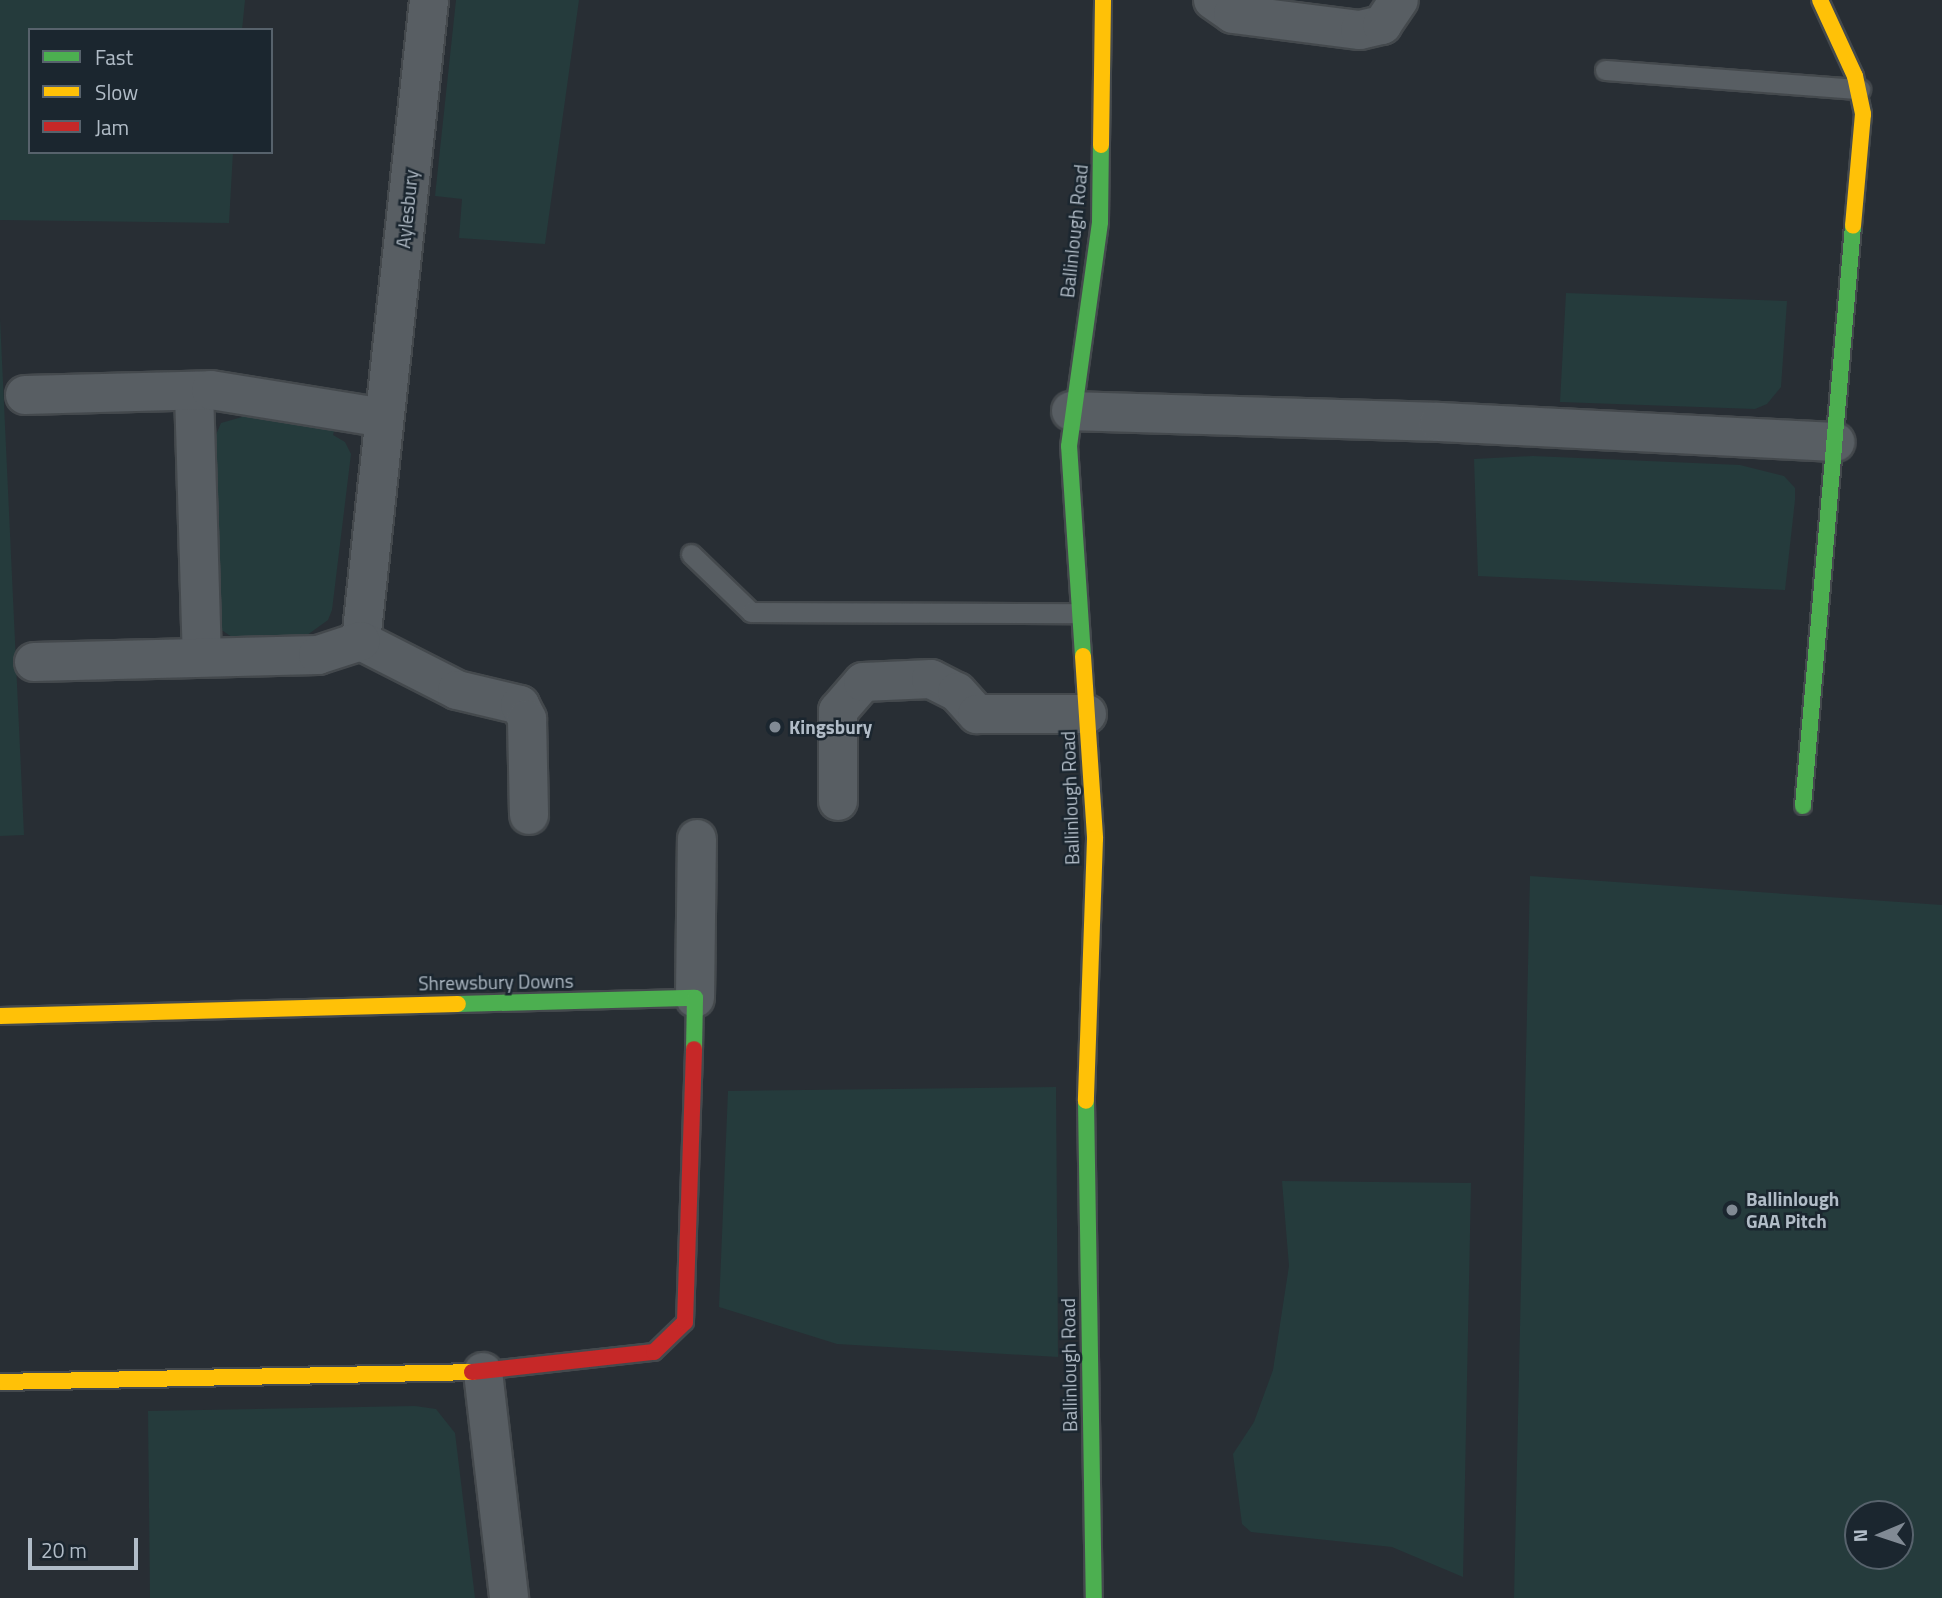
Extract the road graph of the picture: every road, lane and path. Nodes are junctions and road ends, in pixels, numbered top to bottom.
1 (429, 0) edge
2 (1103, 0) edge
3 (1213, 0) edge
4 (1399, 0) edge
5 (1820, 0) edge
6 (1605, 69) dead end
7 (1860, 89) junction
8 (194, 391) junction
9 (25, 394) dead end
10 (1071, 411) junction
11 (383, 418) junction
12 (1836, 442) junction
13 (691, 554) dead end
14 (1078, 613) junction
15 (361, 641) junction
16 (202, 657) junction
17 (34, 663) dead end
18 (1087, 714) junction
19 (838, 801) dead end
20 (1803, 806) dead end
21 (529, 815) dead end
22 (697, 839) dead end
23 (695, 998) junction
24 (0, 1016) edge
25 (483, 1373) junction
26 (0, 1382) edge
27 (509, 1598) edge
28 (1094, 1598) edge

1 - 11 street, Aylesbury
2 - 10 street, Ballinlough Road
3 - 4 street
5 - 7 street
6 - 7 lane
7 - 12 street
8 - 9 street
8 - 11 street
8 - 16 street
10 - 12 street
10 - 14 street, Ballinlough Road
11 - 15 street, Aylesbury
12 - 20 street
13 - 14 lane
14 - 18 street, Ballinlough Road
15 - 16 street
15 - 21 street
16 - 17 street
18 - 19 street
18 - 28 street, Ballinlough Road
22 - 23 street
23 - 24 street, Shrewsbury Downs
23 - 25 street
25 - 26 street
25 - 27 street

